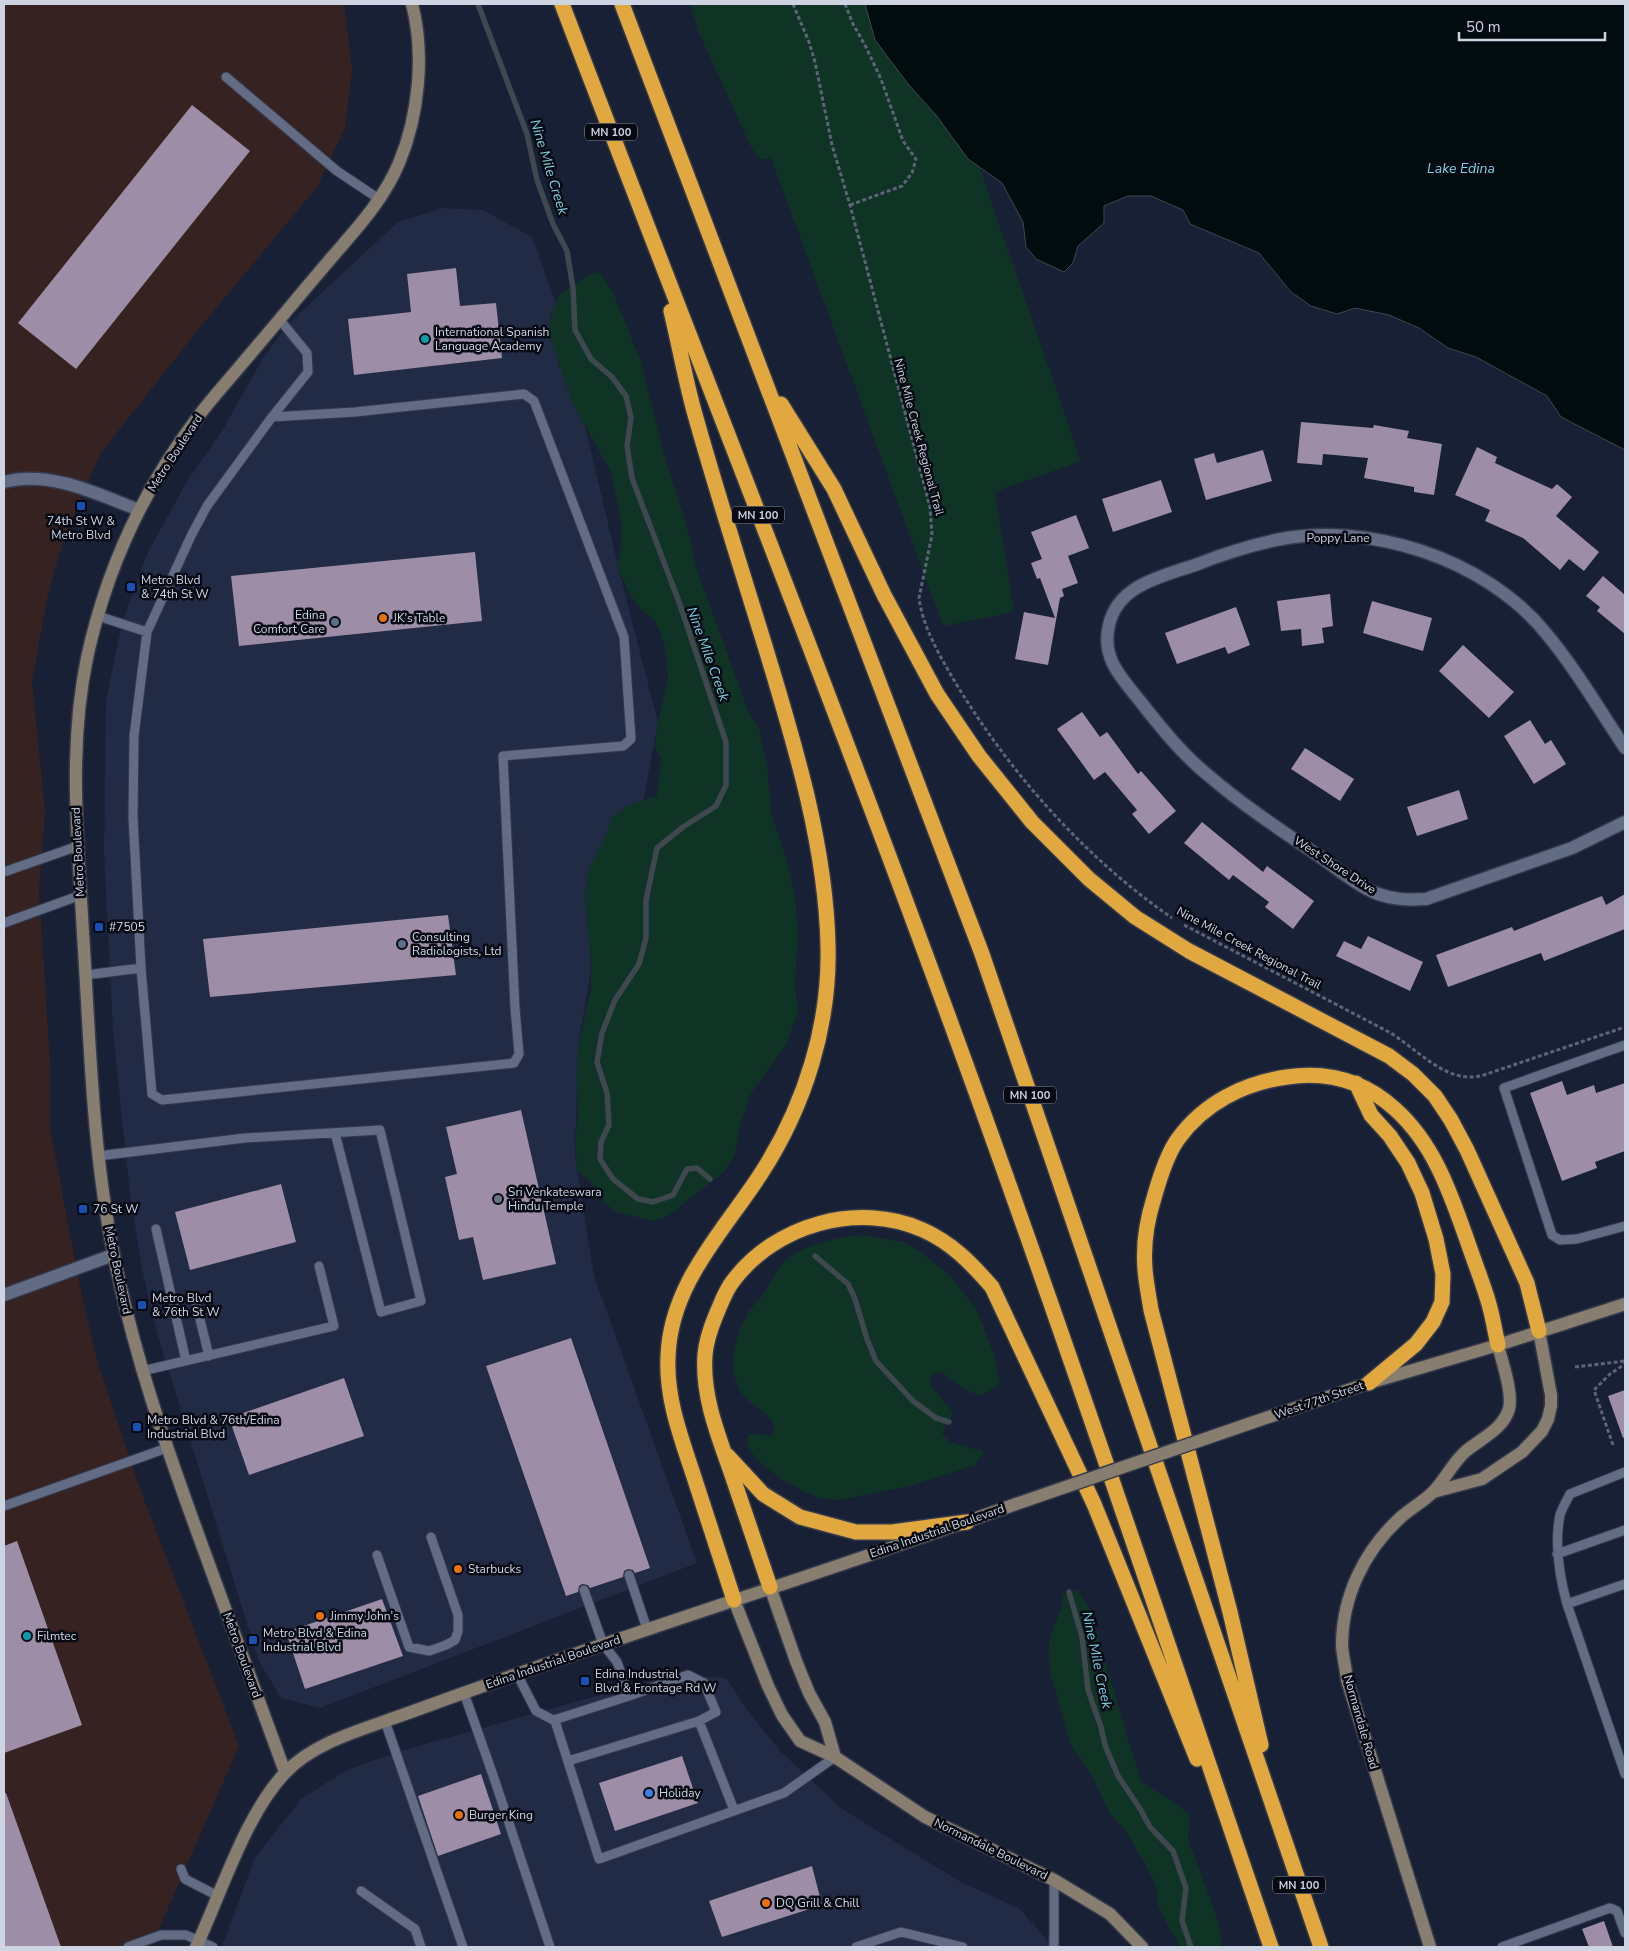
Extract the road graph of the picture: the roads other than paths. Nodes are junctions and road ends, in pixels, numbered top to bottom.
1 (412, 4) edge
2 (562, 4) edge
3 (622, 4) edge
4 (226, 77) dead end
5 (380, 199) junction
6 (660, 260) junction
7 (280, 320) junction
8 (763, 375) junction
9 (272, 417) junction
10 (4, 482) edge
11 (139, 510) junction
12 (98, 616) junction
13 (147, 632) junction
14 (1122, 679) joint
15 (1625, 748) edge
16 (1625, 822) edge
17 (78, 846) junction
18 (4, 872) edge
19 (81, 895) junction
20 (4, 923) edge
21 (141, 968) junction
22 (86, 975) junction
23 (1625, 1046) edge
24 (1356, 1083) junction
25 (335, 1133) junction
26 (98, 1156) junction
27 (1625, 1226) edge
28 (156, 1229) dead end
29 (113, 1255) junction
30 (319, 1266) dead end
31 (4, 1295) edge
32 (195, 1300) dead end
33 (1625, 1304) edge
34 (1538, 1331) junction
35 (1498, 1345) junction
36 (208, 1356) junction
37 (186, 1361) junction
38 (142, 1370) junction
39 (1370, 1383) junction
40 (167, 1448) junction
41 (724, 1452) junction
42 (1625, 1472) edge
43 (1433, 1492) junction
44 (1016, 1504) joint
45 (4, 1506) edge
46 (967, 1522) junction
47 (1625, 1530) edge
48 (431, 1537) dead end
49 (1557, 1554) junction
50 (377, 1556) dead end
51 (629, 1575) dead end
52 (1625, 1584) edge
53 (770, 1587) junction
54 (584, 1590) dead end
55 (734, 1600) junction
56 (1567, 1604) junction
57 (647, 1629) junction
58 (603, 1644) junction
59 (517, 1674) junction
60 (464, 1693) junction
61 (629, 1696) junction
62 (554, 1720) junction
63 (385, 1721) junction
64 (698, 1721) junction
65 (835, 1757) junction
66 (568, 1761) junction
67 (285, 1772) junction
68 (1625, 1774) edge
69 (734, 1810) junction
70 (1278, 1822) junction
71 (181, 1869) dead end
72 (1054, 1880) junction
73 (361, 1891) dead end
74 (218, 1896) junction
75 (1260, 1914) junction
76 (1625, 1933) edge
77 (197, 1944) edge
78 (128, 1947) edge
79 (213, 1947) edge
80 (421, 1947) edge
81 (463, 1947) edge
82 (550, 1947) edge
83 (856, 1947) edge
84 (963, 1947) edge
85 (1054, 1947) edge
86 (1142, 1947) edge
87 (1271, 1947) edge
88 (1321, 1947) edge
89 (1430, 1947) edge
90 (1502, 1947) edge

1 - 5 street, Metro Boulevard
2 - 6 highway, MN 100
3 - 8 highway, MN 100
4 - 5 lane
5 - 7 street, Metro Boulevard
6 - 55 highway
6 - 75 highway, MN 100
7 - 9 lane
7 - 11 street, Metro Boulevard
8 - 34 highway
8 - 70 highway, MN 100
9 - 13 lane
9 - 21 lane
10 - 11 street
11 - 12 street, Metro Boulevard
12 - 13 lane
12 - 17 street, Metro Boulevard
13 - 21 lane
14 - 15 street, Poppy Lane
14 - 16 street, West Shore Drive
17 - 18 lane
17 - 19 street, Metro Boulevard
19 - 20 lane
19 - 22 street, Metro Boulevard
21 - 22 lane
22 - 26 street, Metro Boulevard
23 - 27 lane
24 - 35 highway
24 - 39 highway
24 - 70 highway
25 - 25 lane
25 - 26 lane
26 - 29 street, Metro Boulevard
28 - 37 lane
29 - 31 street
29 - 38 street, Metro Boulevard
30 - 36 lane
32 - 36 lane
33 - 34 street, West 77th Street
34 - 35 street, West 77th Street
34 - 43 street, Normandale Road
35 - 39 street, West 77th Street
35 - 43 street, Normandale Road
36 - 37 lane
37 - 38 lane
38 - 40 street, Metro Boulevard
39 - 44 street, West 77th Street, bridge
40 - 45 lane
40 - 67 street, Metro Boulevard
41 - 46 highway
41 - 53 highway
41 - 75 highway
42 - 49 lane
43 - 89 street, Normandale Road
44 - 46 street, Edina Industrial Boulevard
46 - 53 street, Edina Industrial Boulevard
47 - 49 lane
48 - 50 lane
49 - 56 lane
51 - 57 lane
52 - 56 lane
53 - 55 street, Edina Industrial Boulevard
53 - 65 street
54 - 58 lane
55 - 57 street, Edina Industrial Boulevard
55 - 65 street, Normandale Boulevard
56 - 68 lane
57 - 58 street, Edina Industrial Boulevard
58 - 59 street, Edina Industrial Boulevard
58 - 61 lane
59 - 60 street, Edina Industrial Boulevard
59 - 62 lane
60 - 63 street, Edina Industrial Boulevard
60 - 82 lane
61 - 62 lane
61 - 64 lane
62 - 66 lane
63 - 67 street, Edina Industrial Boulevard
63 - 81 lane
64 - 66 lane
64 - 69 lane
65 - 69 lane
65 - 72 street, Normandale Boulevard
66 - 69 lane
67 - 74 street, Edina Industrial Boulevard
70 - 88 highway, MN 100
71 - 74 lane
72 - 85 lane
72 - 86 street, Normandale Boulevard
73 - 80 lane
74 - 77 street, Edina Industrial Boulevard
75 - 87 highway, MN 100
76 - 90 lane
77 - 78 lane
77 - 79 lane
83 - 84 lane

